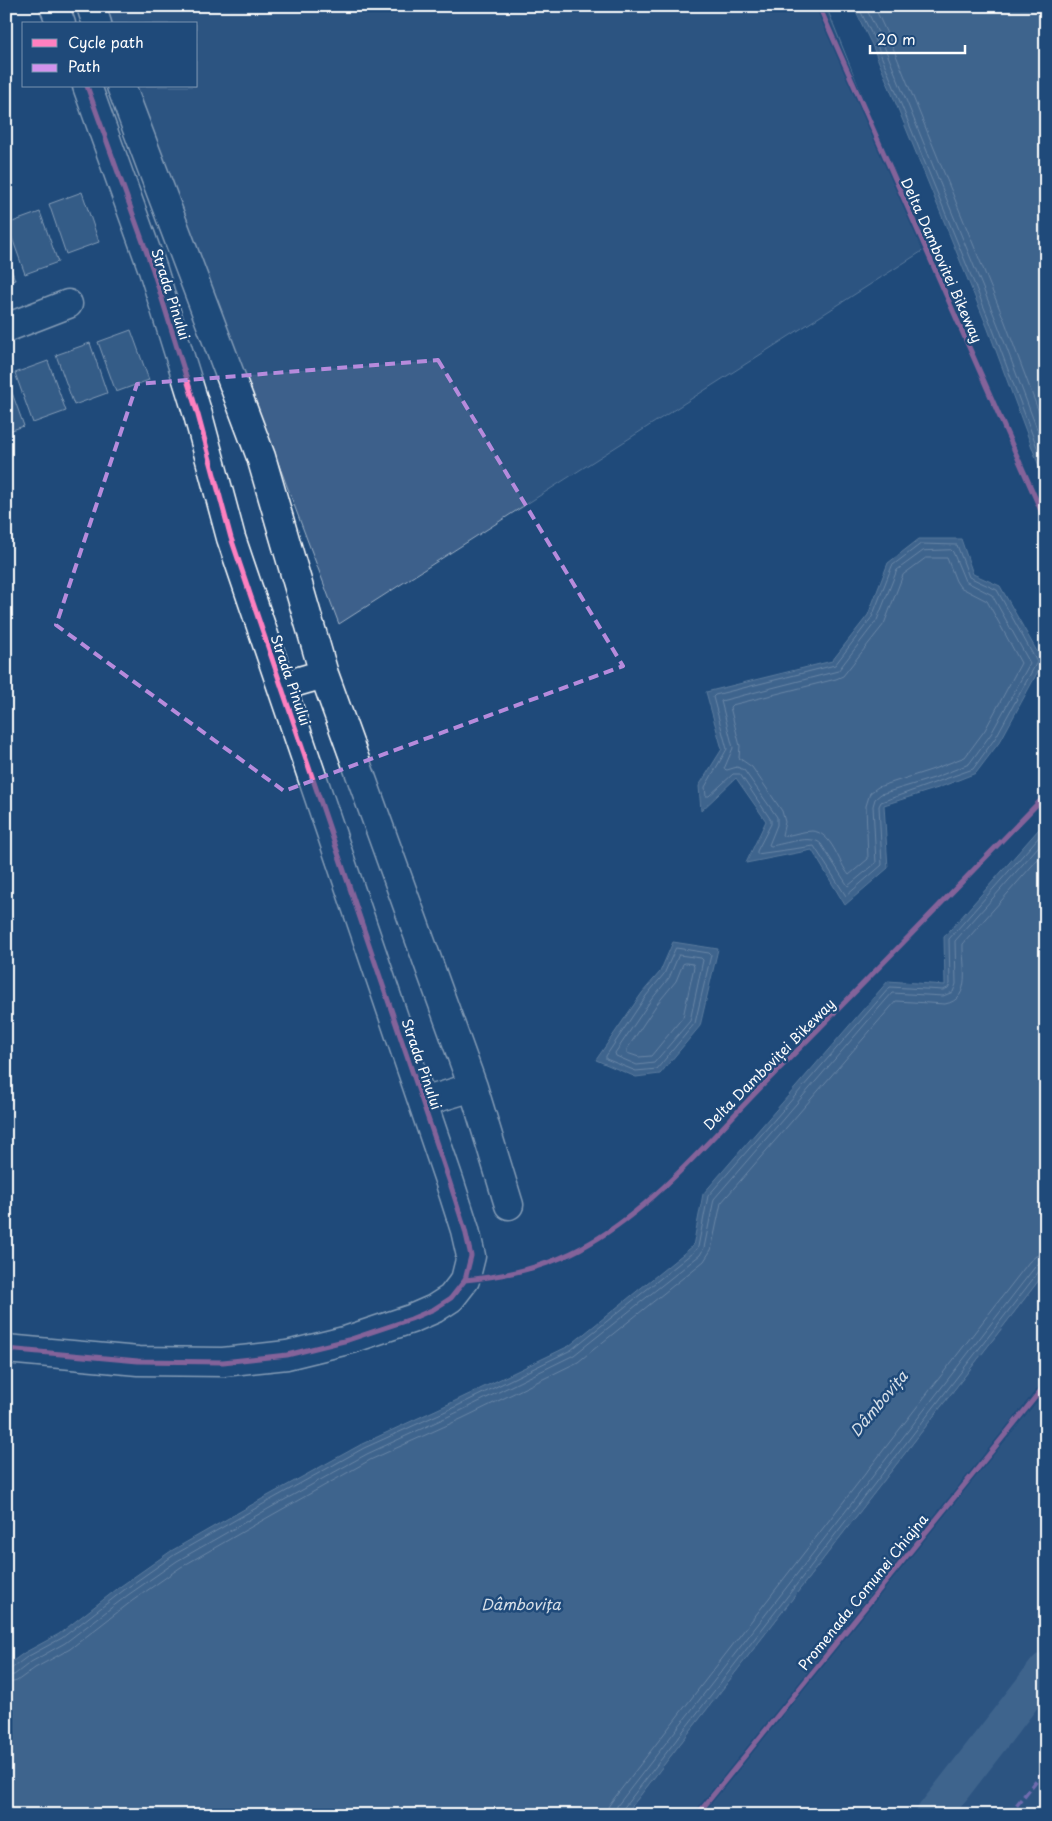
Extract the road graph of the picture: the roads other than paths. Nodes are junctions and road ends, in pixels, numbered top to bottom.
1 (54, 6) edge
2 (91, 6) edge
3 (60, 22) edge
4 (96, 22) edge
5 (88, 88) edge
6 (122, 88) edge
7 (68, 304) dead end
8 (6, 328) edge
9 (324, 674) junction
10 (282, 686) junction
11 (473, 1087) junction
12 (423, 1102) junction
13 (510, 1205) dead end
14 (6, 1349) edge

1 - 3 street
2 - 4 street
5 - 10 street, Strada Pinului
6 - 9 street
7 - 8 street
9 - 10 street
9 - 11 street
10 - 12 street, Strada Pinului
11 - 12 street
11 - 13 street
12 - 14 street, Strada Pinului

